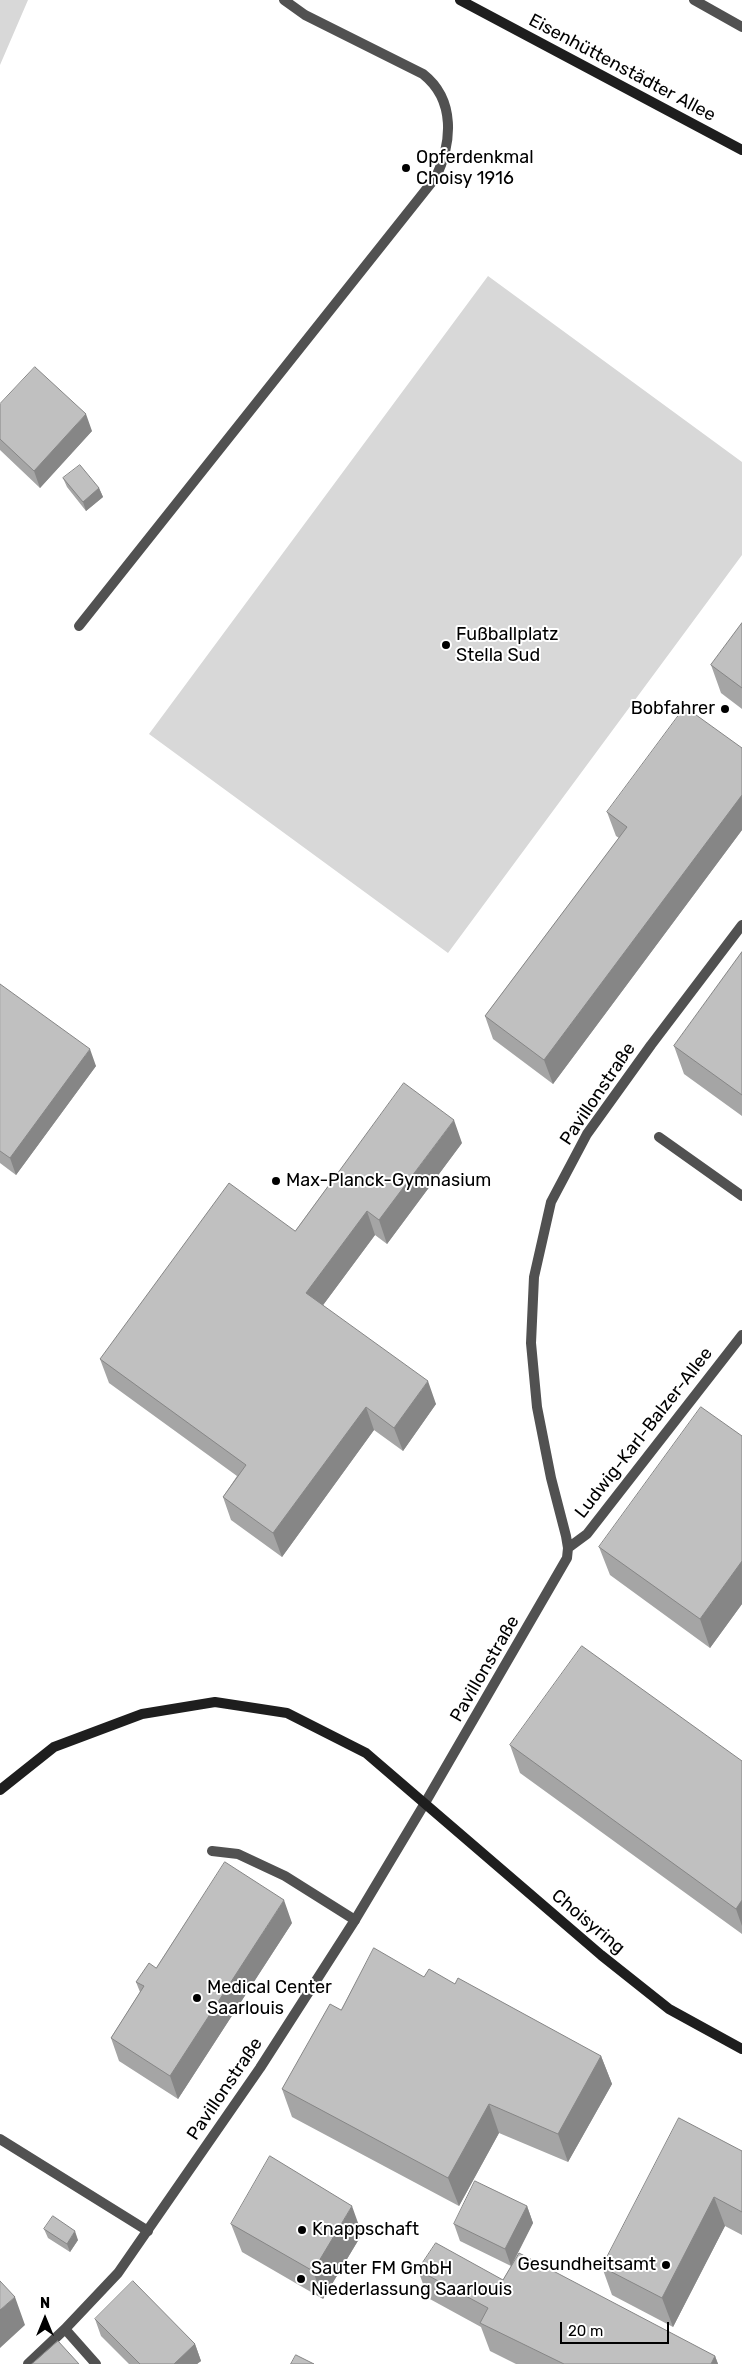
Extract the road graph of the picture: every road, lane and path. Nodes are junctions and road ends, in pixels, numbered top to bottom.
1 (284, 0) edge
2 (460, 0) edge
3 (694, 0) edge
4 (742, 27) edge
5 (742, 150) edge
6 (78, 626) dead end
7 (742, 925) edge
8 (659, 1137) dead end
9 (742, 1196) edge
10 (742, 1335) edge
11 (568, 1548) junction
12 (0, 1790) edge
13 (425, 1803) junction
14 (212, 1852) dead end
15 (354, 1920) junction
16 (742, 2049) edge
17 (0, 2139) edge
18 (148, 2231) junction
19 (65, 2329) junction
20 (28, 2364) edge
21 (96, 2364) edge

1 - 6 street
2 - 5 street, Eisenhüttenstädter Allee
3 - 4 street
7 - 11 street, Pavillonstraße
8 - 9 street
10 - 11 street, Ludwig-Karl-Balzer-Allee
11 - 13 street, Pavillonstraße
12 - 13 street, Choisyring
13 - 15 street, Pavillonstraße
13 - 16 street, Choisyring
14 - 15 street
15 - 18 street, Pavillonstraße
17 - 18 street
18 - 19 street, Pavillonstraße
19 - 20 street, Pavillonstraße
19 - 21 street

